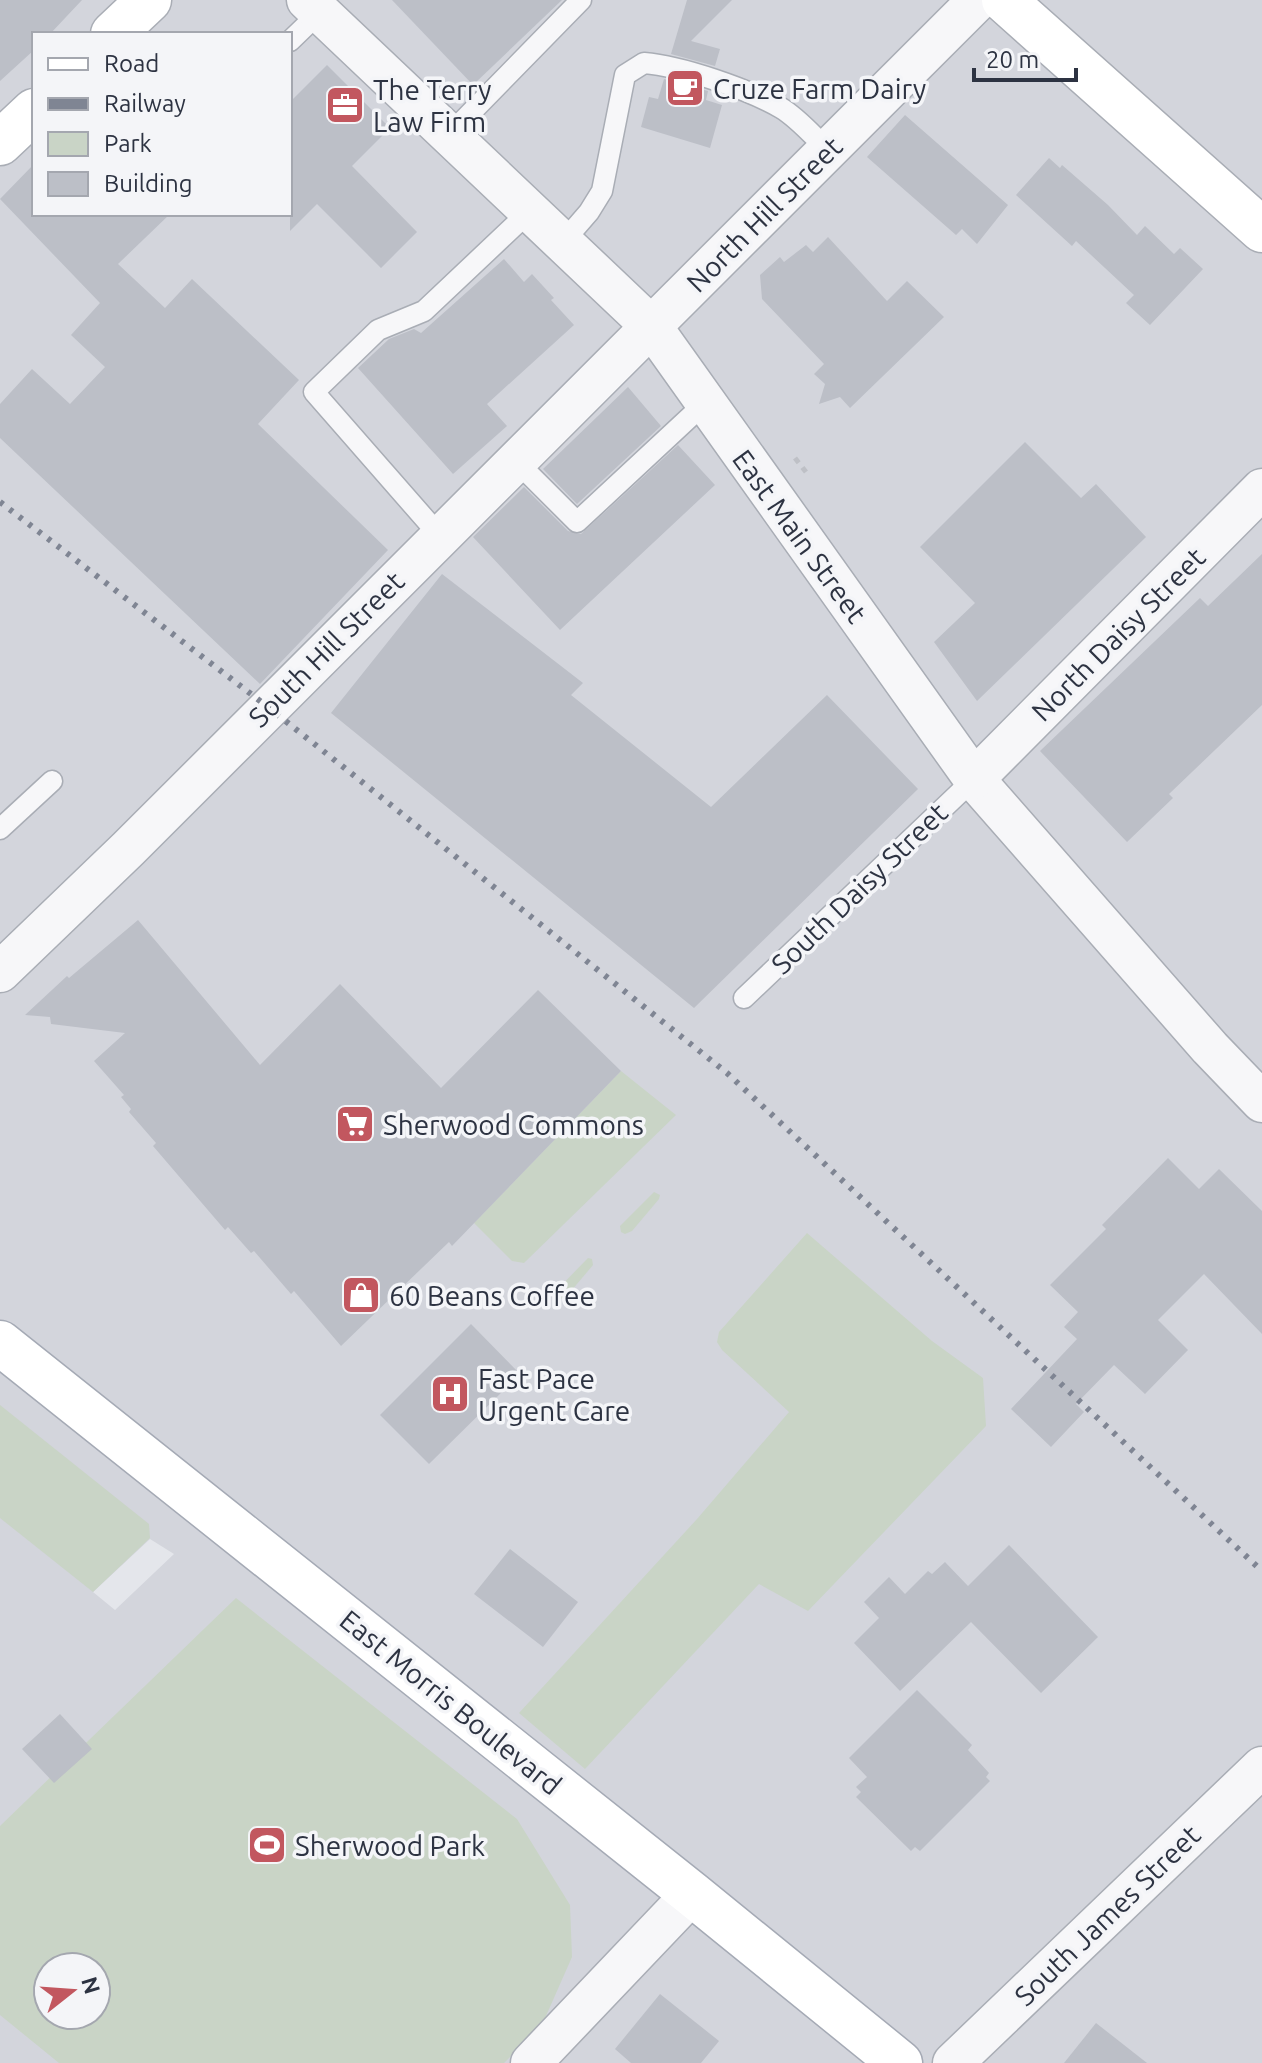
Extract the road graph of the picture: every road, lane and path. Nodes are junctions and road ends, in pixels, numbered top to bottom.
1 (149, 0) edge
2 (581, 0) edge
3 (978, 0) edge
4 (1004, 0) edge
5 (314, 6) edge
6 (115, 32) edge
7 (292, 38) edge
8 (32, 113) edge
9 (449, 135) junction
10 (0, 143) edge
11 (828, 150) junction
12 (530, 211) junction
13 (1262, 230) edge
14 (563, 242) junction
15 (652, 327) junction
16 (705, 403) junction
17 (515, 460) junction
18 (1262, 489) edge
19 (440, 536) junction
20 (974, 779) junction
21 (52, 781) dead end
22 (0, 829) edge
23 (0, 972) edge
24 (744, 998) dead end
25 (1262, 1102) edge
26 (0, 1343) edge
27 (1262, 1767) edge
28 (692, 1894) junction
29 (531, 2063) edge
30 (900, 2063) edge
31 (953, 2063) edge

1 - 6 main road
2 - 9 lane
3 - 11 street, North Hill Street
4 - 13 main road
5 - 7 lane
5 - 9 street, East Main Street
8 - 10 main road
9 - 12 street, East Main Street
11 - 14 lane
11 - 15 street, North Hill Street
12 - 14 street, East Main Street
12 - 19 lane
14 - 15 street, East Main Street
15 - 16 street, East Main Street
15 - 17 street, South Hill Street
16 - 17 lane
16 - 20 street, East Main Street
17 - 19 street, South Hill Street
18 - 20 street, North Daisy Street
19 - 23 street, South Hill Street
20 - 24 lane, South Daisy Street
20 - 25 street, East Main Street
21 - 22 lane
26 - 28 main road, East Morris Boulevard
27 - 31 street, South James Street
28 - 29 street
28 - 30 main road, East Morris Boulevard

